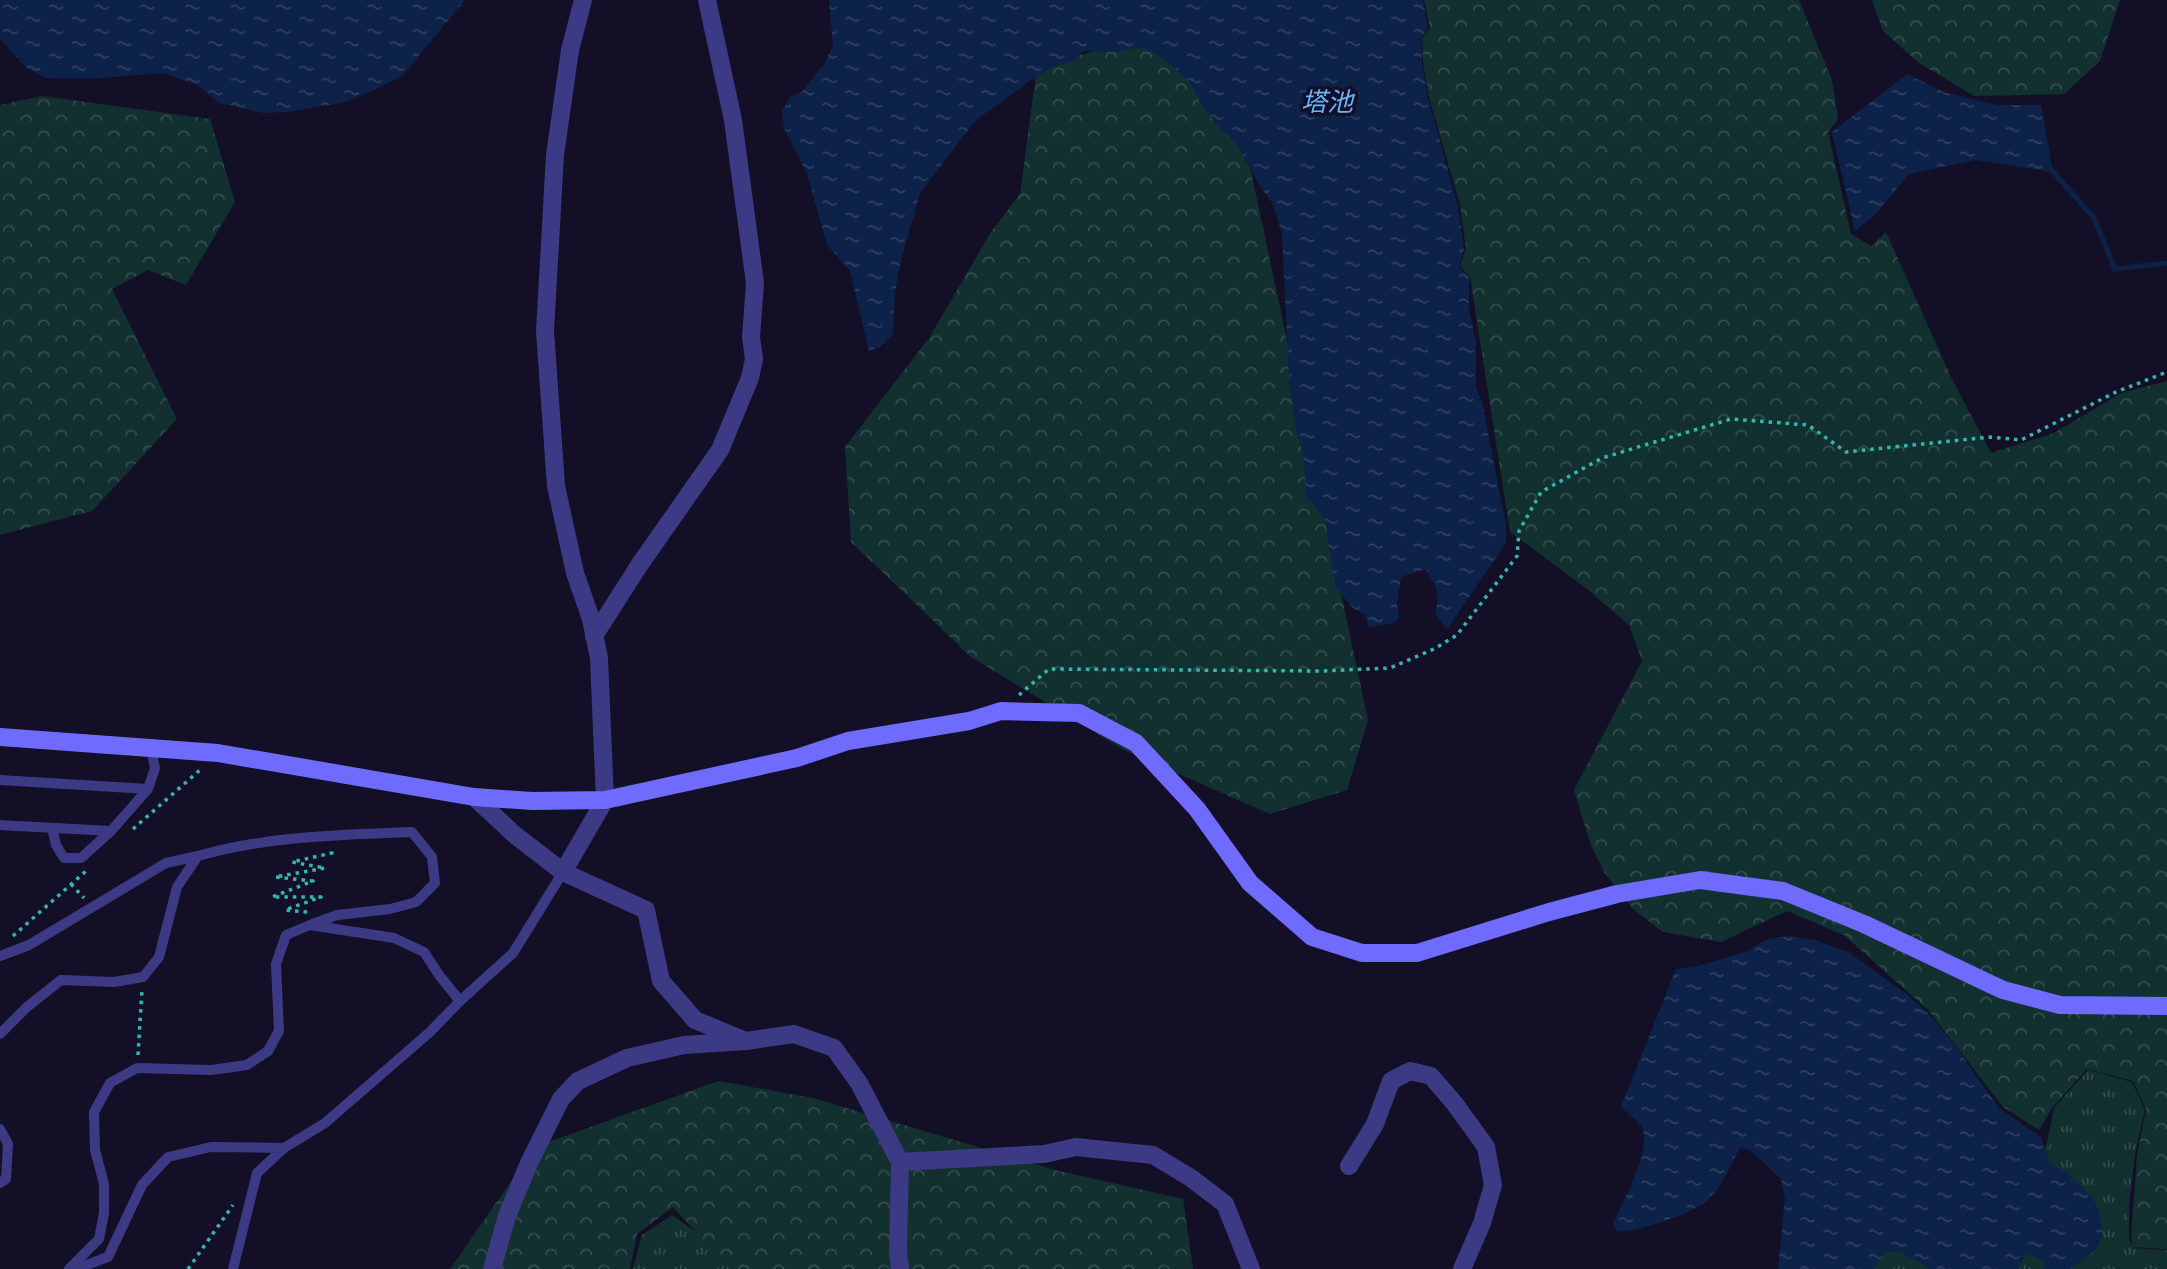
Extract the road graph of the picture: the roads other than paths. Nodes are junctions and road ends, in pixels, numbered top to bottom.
1 (583, 0) edge
2 (708, 0) edge
3 (594, 636) junction
4 (0, 737) edge
5 (151, 749) junction
6 (0, 780) edge
7 (148, 789) junction
8 (474, 797) junction
9 (605, 800) junction
10 (0, 825) edge
11 (52, 828) junction
12 (111, 831) junction
13 (198, 856) junction
14 (563, 872) junction
15 (310, 925) junction
16 (0, 956) edge
17 (460, 1001) junction
18 (2167, 1006) edge
19 (0, 1034) edge
20 (746, 1041) junction
21 (0, 1129) edge
22 (284, 1148) junction
23 (901, 1162) junction
24 (1349, 1166) dead end
25 (0, 1183) edge
26 (69, 1269) edge
27 (75, 1269) edge
28 (233, 1269) edge
29 (492, 1269) edge
30 (900, 1269) edge
31 (1251, 1269) edge
32 (1462, 1269) edge

1 - 3 street
2 - 3 street
3 - 9 street
4 - 5 street
5 - 7 lane
5 - 8 street
6 - 7 lane
7 - 12 lane
8 - 9 street
8 - 14 street
9 - 14 street
9 - 18 street
10 - 11 lane
11 - 12 lane
11 - 12 lane
13 - 15 lane
13 - 16 lane
13 - 19 lane
14 - 17 lane
14 - 20 street
15 - 17 lane
15 - 26 lane
17 - 22 lane
20 - 23 street
20 - 29 street
21 - 25 lane
22 - 27 lane
22 - 28 lane
23 - 30 street
23 - 31 street
24 - 32 street

